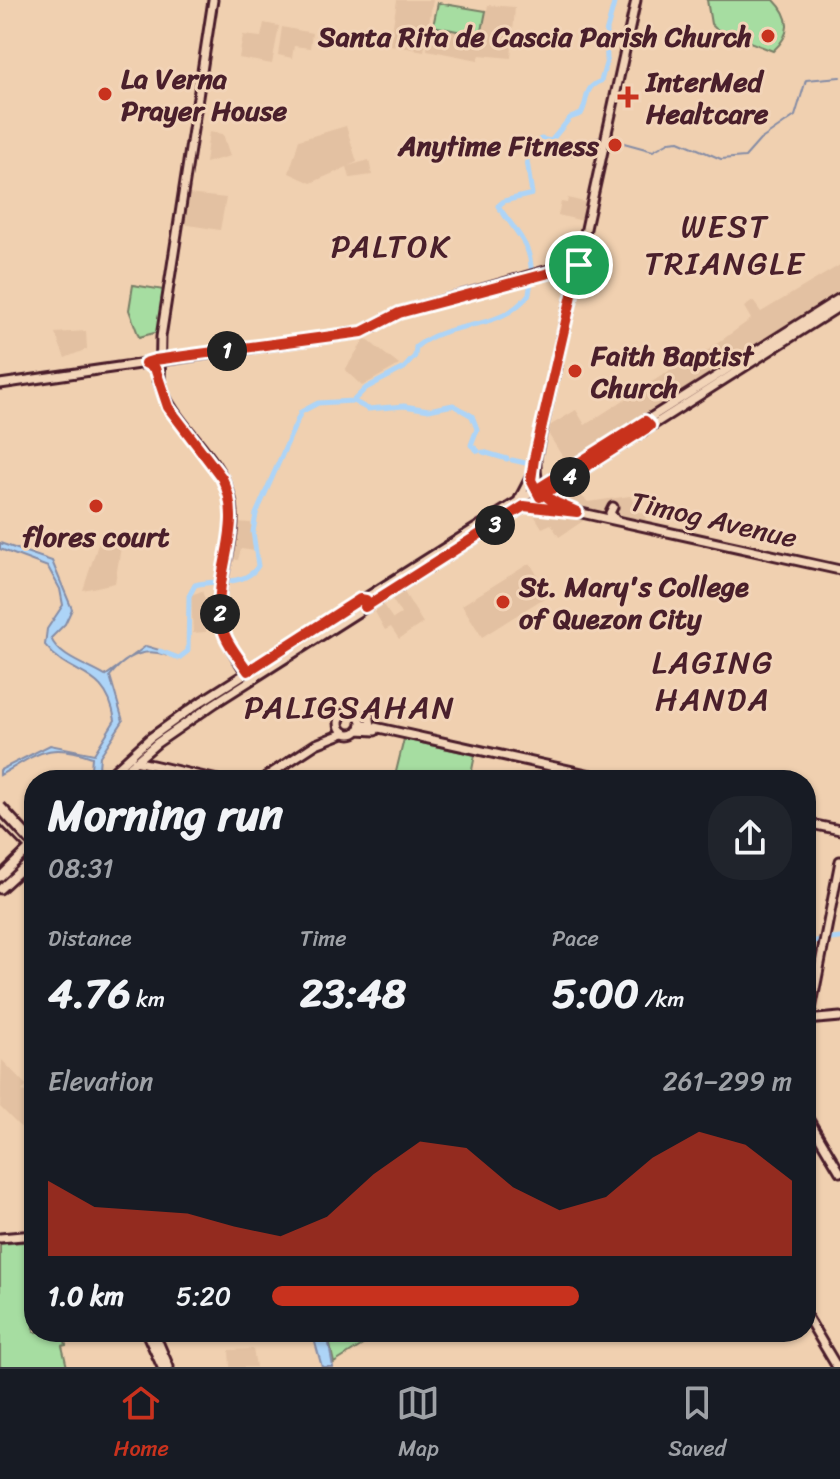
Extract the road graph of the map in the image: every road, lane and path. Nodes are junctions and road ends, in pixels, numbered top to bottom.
1 (213, 0) edge
2 (638, 0) edge
3 (605, 149) junction
4 (561, 268) junction
5 (578, 270) junction
6 (840, 298) edge
7 (840, 306) edge
8 (161, 337) junction
9 (160, 350) junction
10 (169, 359) junction
11 (157, 360) junction
12 (145, 363) junction
13 (158, 371) junction
14 (0, 383) edge
15 (651, 422) junction
16 (534, 467) junction
17 (554, 483) junction
18 (539, 492) junction
19 (520, 505) junction
20 (554, 506) junction
21 (613, 507) dead end
22 (581, 512) junction
23 (615, 519) junction
24 (585, 524) dead end
25 (645, 526) junction
26 (649, 536) dead end
27 (419, 568) junction
28 (840, 570) edge
29 (370, 593) junction
30 (375, 601) junction
31 (362, 603) junction
32 (247, 672) junction
33 (205, 709) junction
34 (187, 710) junction
35 (369, 713) dead end
36 (339, 724) junction
37 (371, 726) junction
38 (360, 727) junction
39 (342, 736) junction
40 (325, 740) junction
41 (135, 761) junction
42 (116, 770) edge
43 (125, 770) edge
44 (174, 770) edge
45 (277, 770) edge
46 (552, 770) edge
47 (569, 770) edge
48 (0, 810) edge
49 (11, 819) joint
50 (816, 827) edge
51 (840, 833) edge
52 (24, 835) edge
53 (24, 837) edge
54 (24, 858) edge
55 (840, 861) edge
56 (1, 882) edge
57 (838, 888) edge
58 (827, 930) junction
59 (816, 982) edge
60 (840, 1017) edge
61 (816, 1019) edge
62 (816, 1132) edge
63 (840, 1172) edge
64 (24, 1238) edge
65 (0, 1240) edge
66 (816, 1332) edge
67 (154, 1342) edge
68 (165, 1367) edge
69 (837, 1367) edge

1 - 8 main road
2 - 3 main road
2 - 3 main road
3 - 5 main road
4 - 5 main road
4 - 5 main road
4 - 10 main road
5 - 16 main road
6 - 15 main road
7 - 15 main road
8 - 9 main road
8 - 11 main road
9 - 10 main road
9 - 11 main road
10 - 11 main road
10 - 13 main road
11 - 12 main road
11 - 13 main road
12 - 13 main road
12 - 14 main road
13 - 32 main road
15 - 17 main road
16 - 17 main road
16 - 18 main road
16 - 19 main road
17 - 18 main road
17 - 20 main road
18 - 19 main road
18 - 20 main road, Timog Avenue
19 - 20 main road
19 - 27 main road
20 - 22 main road, Timog Avenue
21 - 23 main road
22 - 23 main road, Timog Avenue
22 - 24 main road
23 - 25 main road, Timog Avenue
25 - 26 main road
25 - 28 main road, Timog Avenue
27 - 29 main road
27 - 30 main road
29 - 30 main road
29 - 31 main road
30 - 31 main road
31 - 32 main road
31 - 33 main road
32 - 34 main road
33 - 34 main road
33 - 41 main road
34 - 42 main road
35 - 37 main road
36 - 38 main road
36 - 39 main road
36 - 40 main road
37 - 38 main road
37 - 47 main road
38 - 39 main road
38 - 46 main road
39 - 40 main road
40 - 45 main road
41 - 43 main road
41 - 44 main road
48 - 49 highway
48 - 53 highway, bridge
49 - 52 main road
50 - 51 main road
54 - 56 main road
55 - 57 main road
57 - 58 main road
57 - 58 main road
58 - 59 main road
60 - 61 main road
62 - 63 main road
64 - 65 main road
66 - 69 main road
67 - 68 highway

